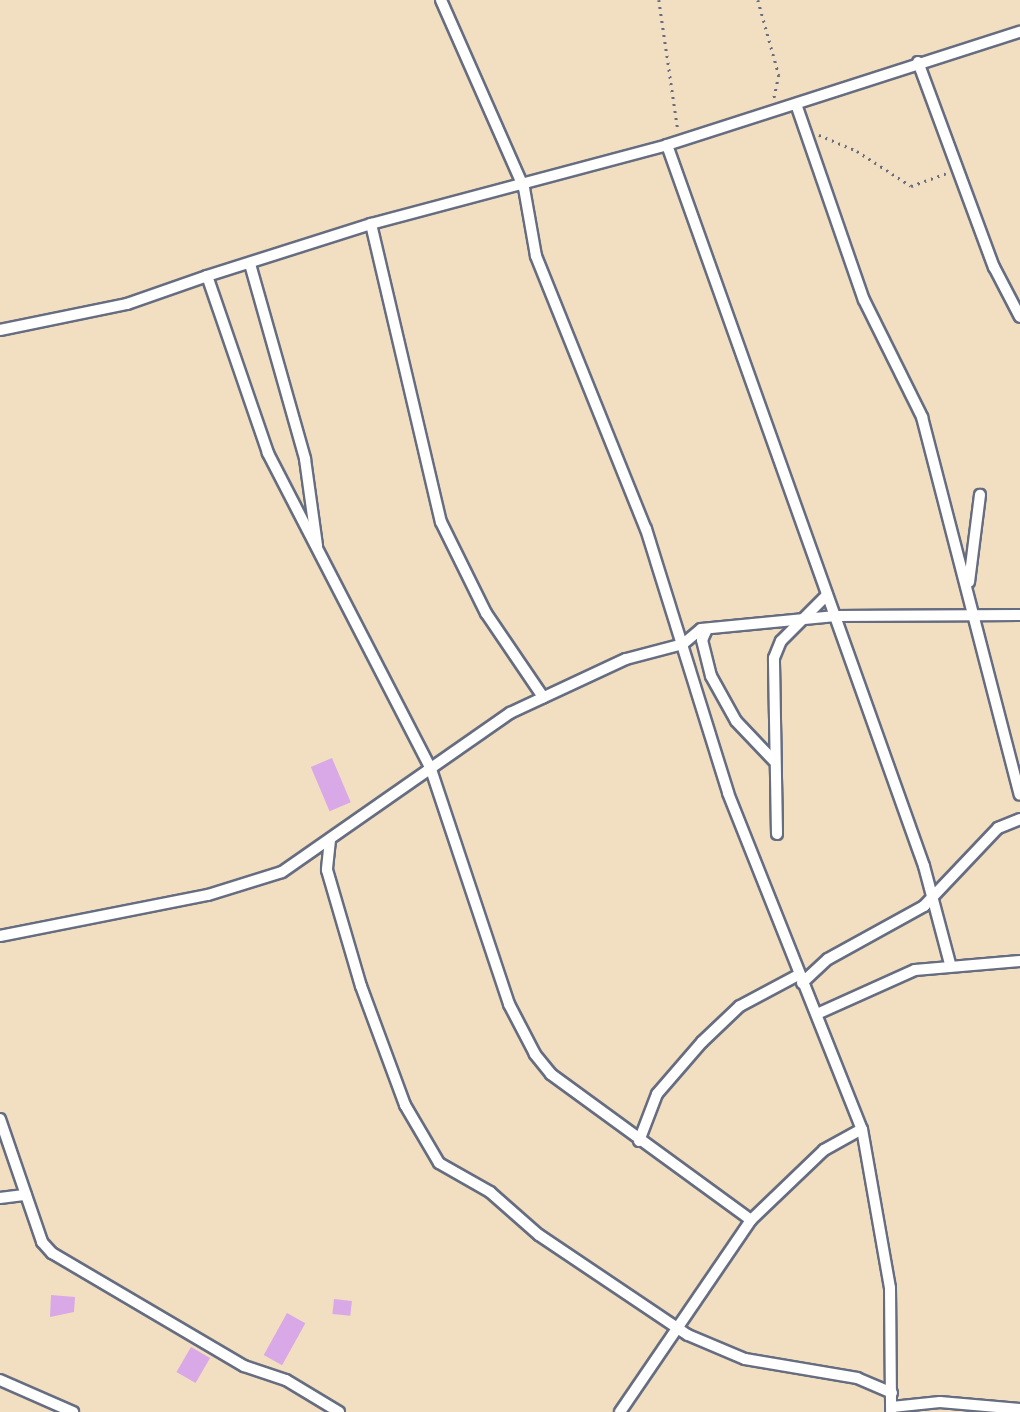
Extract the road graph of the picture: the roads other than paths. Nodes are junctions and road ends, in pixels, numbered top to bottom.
1 (441, 0) edge
2 (1020, 32) edge
3 (919, 62) junction
4 (796, 104) junction
5 (667, 145) junction
6 (524, 188) junction
7 (371, 224) junction
8 (250, 264) junction
9 (206, 276) junction
10 (1020, 317) edge
11 (0, 330) edge
12 (980, 495) dead end
13 (318, 552) junction
14 (968, 592) junction
15 (827, 594) junction
16 (973, 613) junction
17 (1020, 615) edge
18 (835, 616) junction
19 (803, 620) junction
20 (707, 629) junction
21 (683, 644) junction
22 (543, 697) junction
23 (773, 760) junction
24 (431, 769) junction
25 (1020, 795) edge
26 (1020, 819) edge
27 (777, 834) dead end
28 (331, 839) junction
29 (929, 902) junction
30 (0, 936) edge
31 (1020, 961) edge
32 (950, 964) junction
33 (800, 979) junction
34 (817, 1014) junction
35 (0, 1119) edge
36 (862, 1129) junction
37 (639, 1140) junction
38 (26, 1195) junction
39 (0, 1198) edge
40 (751, 1220) junction
41 (674, 1327) junction
42 (0, 1380) edge
43 (892, 1393) junction
44 (892, 1409) edge
45 (1020, 1409) edge
46 (73, 1412) edge
47 (339, 1412) edge
48 (621, 1412) edge

1 - 6 street
2 - 3 street
3 - 4 street
3 - 10 street
4 - 5 street
4 - 14 street
5 - 6 street
5 - 15 street
6 - 7 street
6 - 21 street
7 - 8 street
7 - 22 street
8 - 9 street
8 - 13 street
9 - 11 street
9 - 13 street
12 - 14 street
13 - 24 street
14 - 16 street
15 - 18 street
15 - 19 street
16 - 17 street
16 - 18 street
16 - 25 street
18 - 19 street
18 - 29 street
19 - 20 street
19 - 23 street
20 - 21 street
20 - 23 street
21 - 22 street
21 - 33 street
22 - 24 street
23 - 27 street
24 - 28 street
24 - 37 street
26 - 29 street
28 - 30 street
28 - 41 street
29 - 32 street
29 - 33 street
31 - 32 street
32 - 34 street
33 - 34 street
33 - 37 street
34 - 36 street
35 - 38 street
36 - 40 street
36 - 43 street
37 - 40 street
38 - 39 street
38 - 47 street
40 - 41 street
41 - 43 street
41 - 48 street
42 - 46 street
43 - 44 street
44 - 45 street

